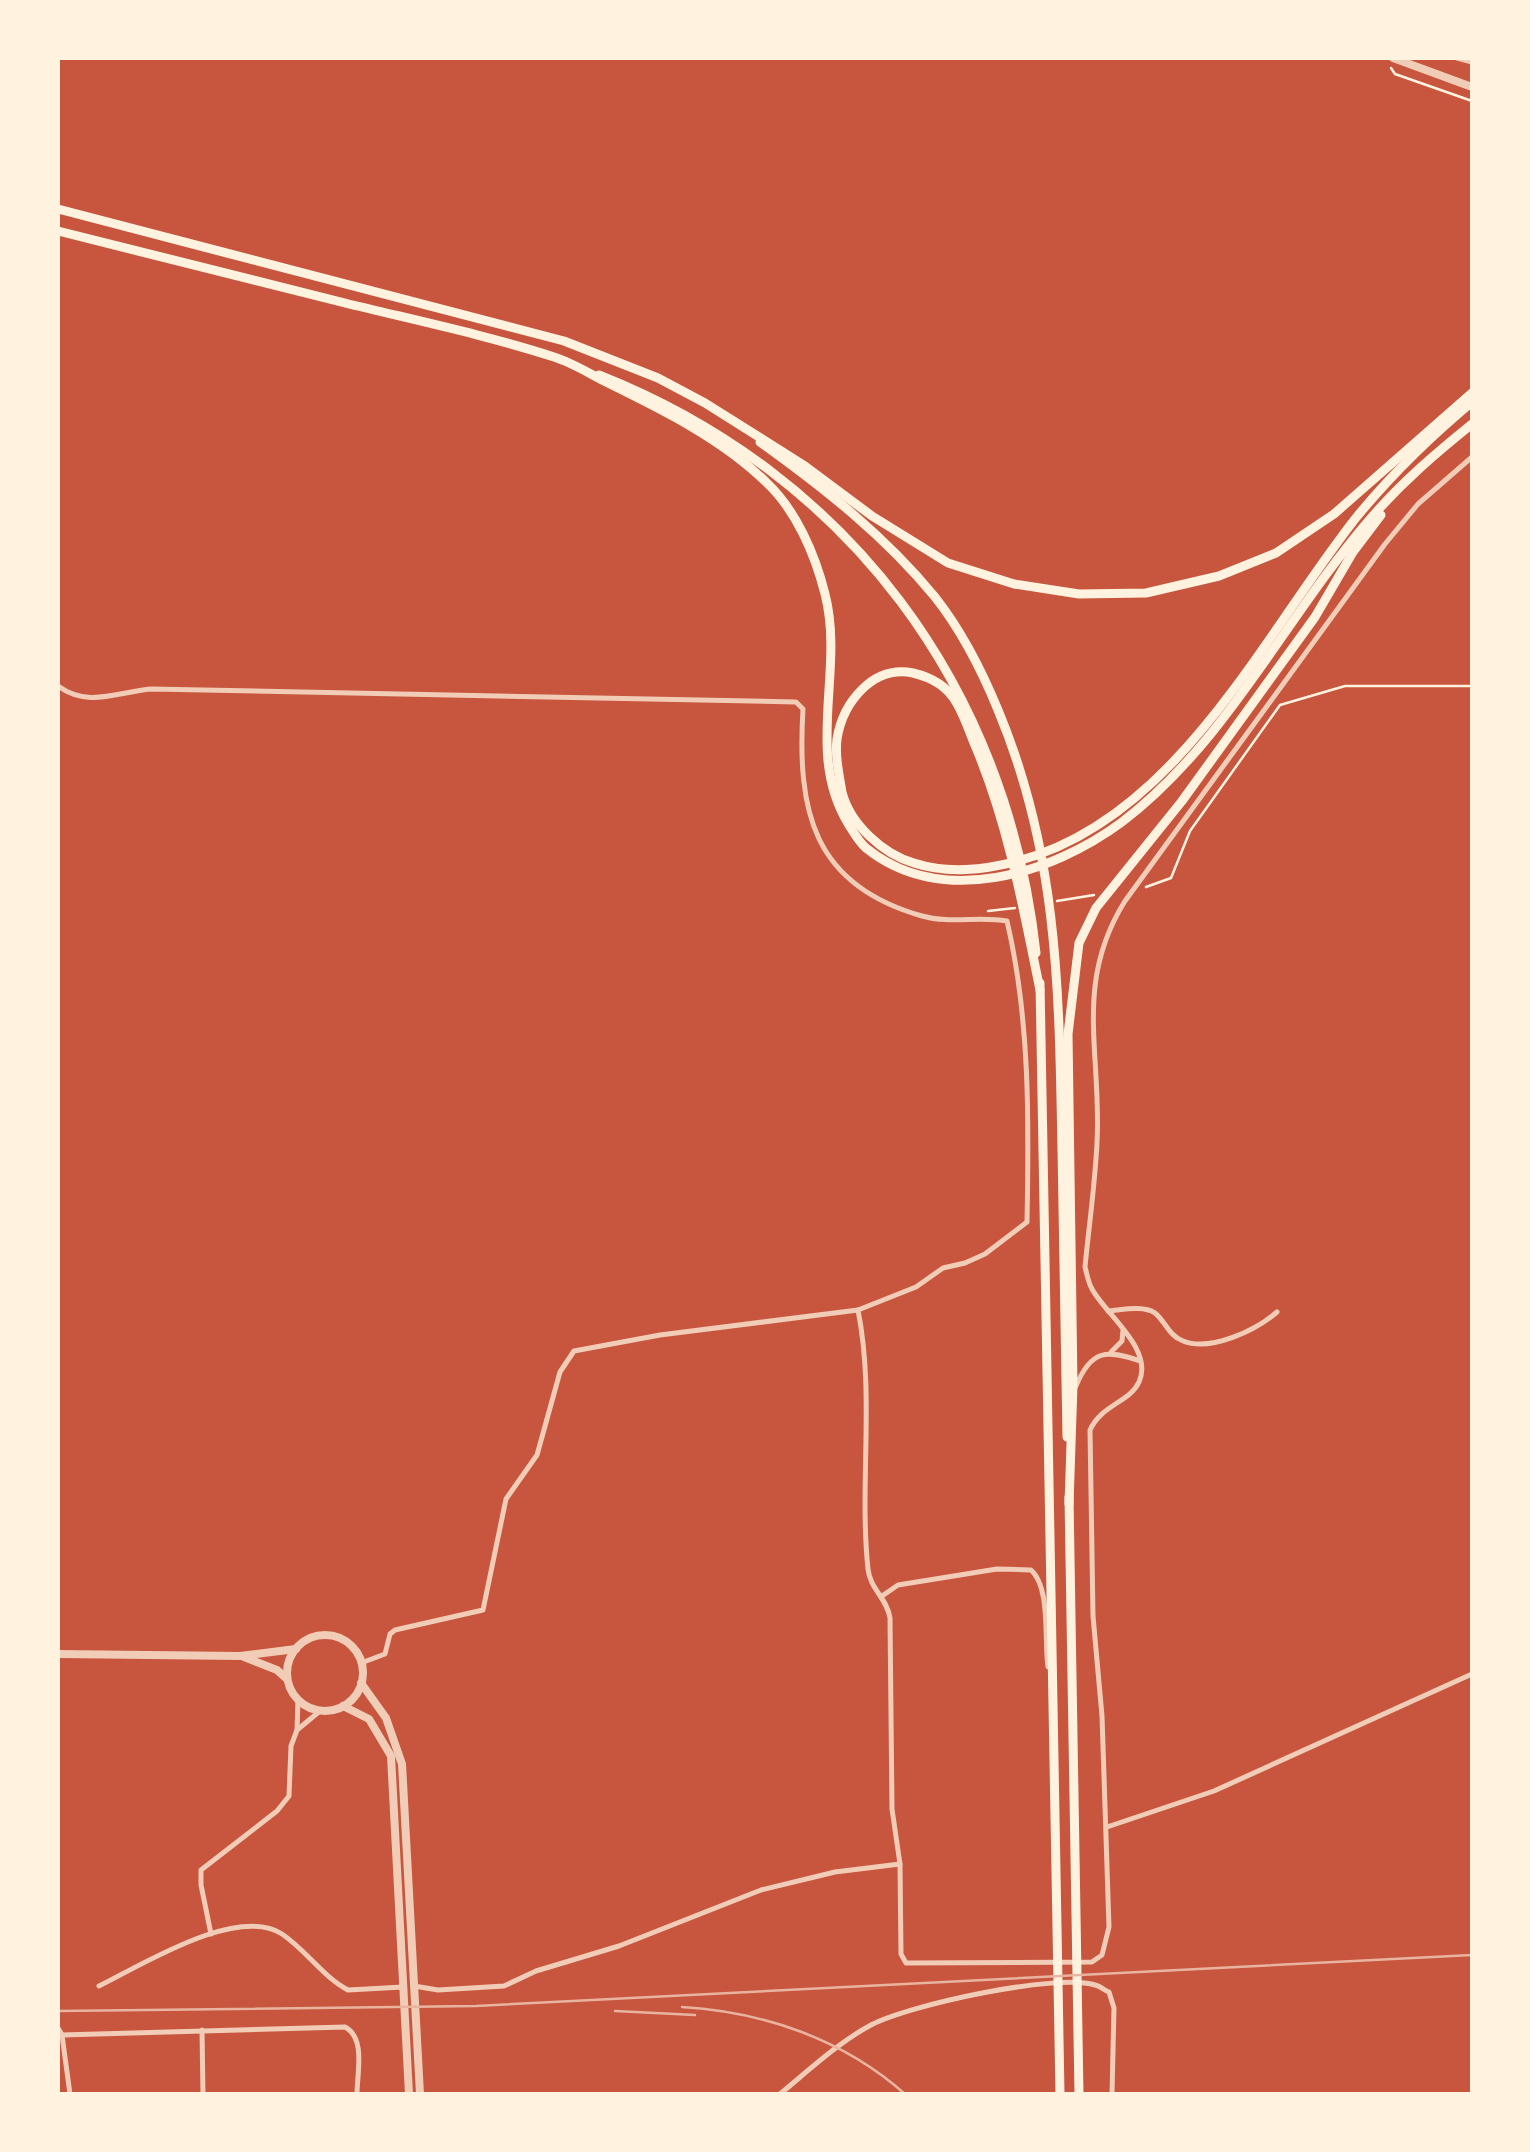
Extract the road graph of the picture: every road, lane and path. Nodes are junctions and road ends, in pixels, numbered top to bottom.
1 (1457, 58) edge
2 (1393, 61) edge
3 (1472, 62) edge
4 (1472, 87) edge
5 (1472, 101) edge
6 (58, 210) edge
7 (58, 231) edge
8 (560, 359) junction
9 (1472, 392) edge
10 (1472, 402) edge
11 (706, 404) junction
12 (1472, 424) edge
13 (1472, 458) edge
14 (1413, 473) junction
15 (58, 686) edge
16 (1472, 686) edge
17 (1071, 846) junction
18 (1148, 887) dead end
19 (1093, 896) dead end
20 (1056, 901) dead end
21 (1020, 907) dead end
22 (984, 912) dead end
23 (1040, 990) junction
24 (858, 1310) junction
25 (1108, 1311) junction
26 (1277, 1312) dead end
27 (1123, 1329) junction
28 (1112, 1352) junction
29 (1140, 1362) junction
30 (1072, 1393) junction
31 (1069, 1504) junction
32 (882, 1596) junction
33 (296, 1649) junction
34 (58, 1654) edge
35 (240, 1656) junction
36 (361, 1663) junction
37 (1472, 1674) edge
38 (287, 1679) junction
39 (362, 1684) junction
40 (1053, 1694) junction
41 (298, 1700) junction
42 (344, 1706) junction
43 (320, 1711) junction
44 (297, 1730) junction
45 (1106, 1827) junction
46 (900, 1864) junction
47 (211, 1934) junction
48 (409, 1978) junction
49 (99, 1986) dead end
50 (60, 2030) edge
51 (202, 2030) junction
52 (412, 2032) junction
53 (70, 2094) edge
54 (203, 2094) edge
55 (357, 2094) edge
56 (408, 2094) edge
57 (420, 2094) edge
58 (780, 2094) edge
59 (1060, 2094) edge
60 (1079, 2094) edge
61 (1112, 2094) edge

1 - 3 street
2 - 4 street
2 - 5 path
6 - 11 main road
7 - 8 main road
8 - 17 main road
8 - 23 main road
9 - 11 main road
10 - 17 main road
11 - 31 main road
12 - 14 main road
13 - 25 street
14 - 17 main road
14 - 30 main road
15 - 24 street
16 - 18 path
17 - 23 main road
19 - 20 path
21 - 22 path
23 - 40 main road
24 - 32 street
24 - 36 street
25 - 26 street
25 - 27 street
27 - 28 street
27 - 29 street
28 - 29 street
28 - 30 street
29 - 45 street
30 - 31 main road
31 - 60 main road
32 - 40 street
32 - 46 street
33 - 35 street
33 - 36 street
33 - 38 street
34 - 35 street
35 - 38 street
36 - 39 street
37 - 45 street
38 - 41 street
39 - 42 street
39 - 48 street
40 - 59 main road
41 - 43 street
41 - 44 street
42 - 43 street
42 - 48 street
43 - 44 street
44 - 47 street
45 - 46 street
46 - 47 street
47 - 49 street
48 - 52 street
50 - 51 street
50 - 53 street
51 - 54 street
51 - 55 street
52 - 56 street
52 - 57 street
58 - 61 street

